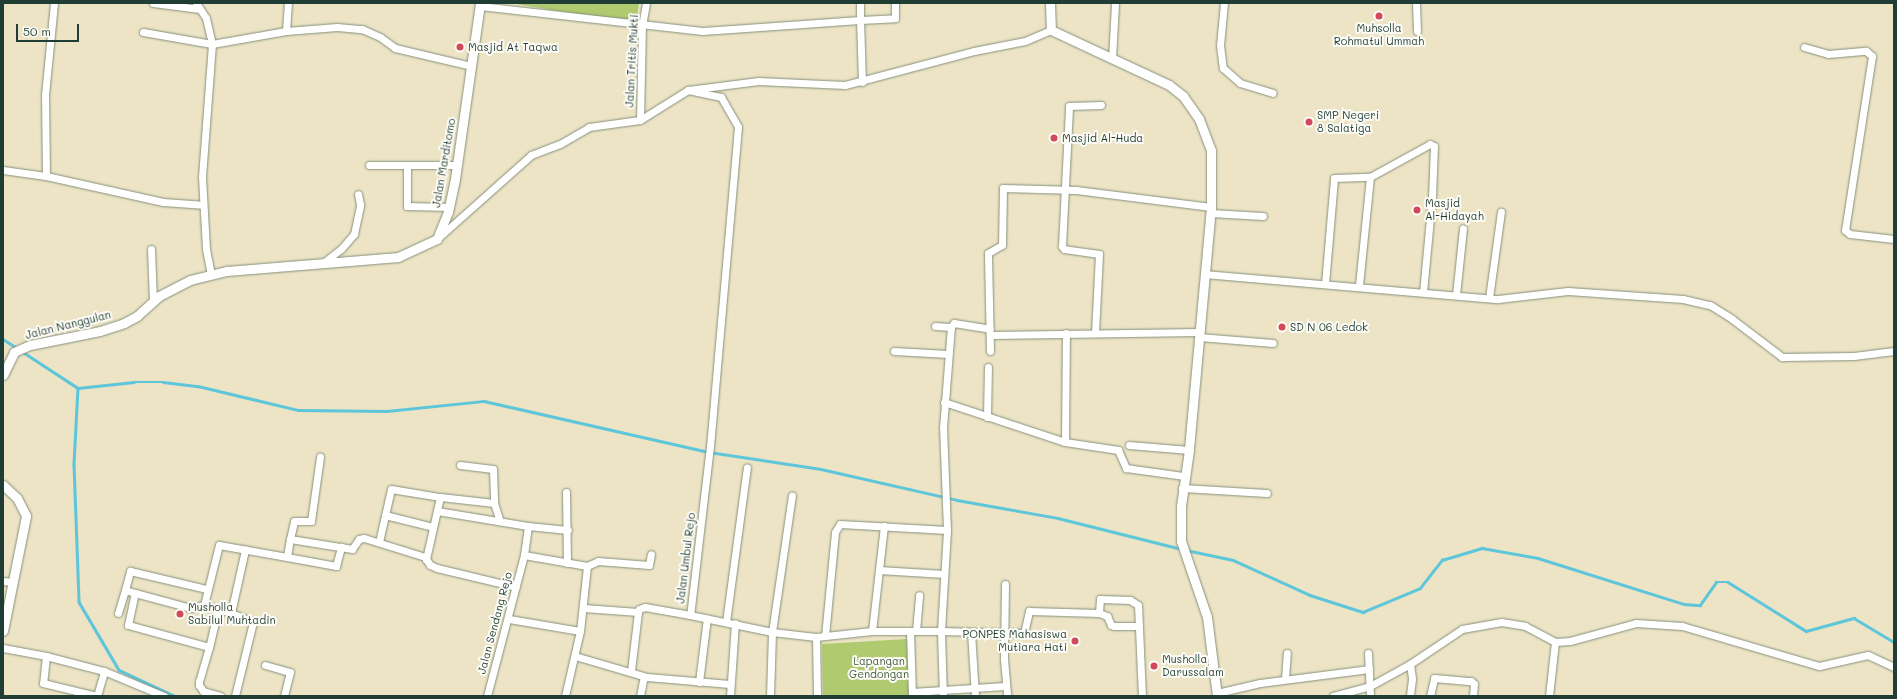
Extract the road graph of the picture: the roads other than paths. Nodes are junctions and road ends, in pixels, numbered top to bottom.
1 (54, 3) edge
2 (153, 3) edge
3 (288, 3) edge
4 (646, 3) edge
5 (860, 3) edge
6 (895, 3) edge
7 (1050, 3) edge
8 (1114, 3) edge
9 (1224, 3) edge
10 (1416, 3) edge
11 (480, 5) edge
12 (198, 6) edge
13 (860, 20) junction
14 (642, 26) junction
15 (1051, 30) junction
16 (286, 31) junction
17 (1417, 31) dead end
18 (143, 32) dead end
19 (212, 44) junction
20 (1804, 47) dead end
21 (1112, 60) junction
22 (472, 66) junction
23 (862, 82) junction
24 (688, 90) junction
25 (1272, 93) dead end
26 (1101, 105) dead end
27 (640, 120) junction
28 (368, 165) dead end
29 (407, 165) junction
30 (457, 165) junction
31 (3, 170) edge
32 (46, 176) junction
33 (1370, 177) junction
34 (1066, 190) junction
35 (358, 194) dead end
36 (202, 205) junction
37 (449, 207) junction
38 (1210, 210) junction
39 (1501, 212) dead end
40 (1263, 216) dead end
41 (1463, 228) dead end
42 (437, 239) junction
43 (1894, 239) edge
44 (151, 249) dead end
45 (321, 265) junction
46 (211, 274) junction
47 (1204, 274) junction
48 (1325, 284) junction
49 (1359, 286) junction
50 (1423, 292) junction
51 (1456, 295) junction
52 (1489, 298) junction
53 (153, 300) junction
54 (935, 326) dead end
55 (950, 327) junction
56 (990, 332) junction
57 (1066, 333) junction
58 (1095, 333) junction
59 (1199, 335) junction
60 (1273, 343) dead end
61 (894, 351) dead end
62 (990, 351) dead end
63 (1894, 351) edge
64 (948, 354) junction
65 (5, 360) edge
66 (988, 368) dead end
67 (3, 375) edge
68 (944, 402) junction
69 (987, 417) junction
70 (1065, 442) junction
71 (1129, 445) dead end
72 (1189, 450) junction
73 (320, 457) dead end
74 (460, 465) dead end
75 (747, 467) dead end
76 (1184, 476) junction
77 (3, 485) edge
78 (1182, 488) junction
79 (566, 492) dead end
80 (1267, 492) dead end
81 (792, 495) dead end
82 (440, 497) junction
83 (494, 503) junction
84 (437, 511) junction
85 (385, 514) junction
86 (500, 521) junction
87 (528, 526) junction
88 (884, 526) junction
89 (433, 527) junction
90 (568, 530) junction
91 (947, 530) junction
92 (290, 539) junction
93 (379, 542) junction
94 (341, 547) junction
95 (245, 550) junction
96 (651, 554) dead end
97 (524, 556) junction
98 (287, 557) junction
99 (425, 557) junction
100 (567, 563) junction
101 (587, 566) junction
102 (879, 570) junction
103 (944, 574) junction
104 (8, 581) edge
105 (1005, 584) dead end
106 (516, 587) junction
107 (207, 589) junction
108 (125, 590) junction
109 (135, 593) junction
110 (919, 595) dead end
111 (204, 605) junction
112 (584, 608) junction
113 (218, 609) junction
114 (638, 612) junction
115 (118, 613) dead end
116 (231, 613) junction
117 (1098, 613) junction
118 (690, 615) junction
119 (707, 618) junction
120 (509, 619) junction
121 (726, 622) junction
122 (735, 623) junction
123 (1139, 626) junction
124 (3, 631) edge
125 (580, 631) junction
126 (872, 631) junction
127 (913, 631) junction
128 (941, 631) junction
129 (772, 632) junction
130 (972, 632) junction
131 (1004, 632) junction
132 (825, 636) junction
133 (816, 637) junction
134 (1555, 642) junction
135 (208, 647) junction
136 (3, 648) edge
137 (1287, 653) dead end
138 (1368, 653) dead end
139 (46, 656) junction
140 (575, 656) junction
141 (1410, 664) junction
142 (265, 665) dead end
143 (1894, 667) edge
144 (1369, 669) junction
145 (104, 671) junction
146 (631, 671) junction
147 (644, 676) junction
148 (1285, 679) junction
149 (699, 682) junction
150 (730, 684) junction
151 (1006, 686) junction
152 (1370, 686) junction
153 (975, 692) edge
154 (943, 693) edge
155 (202, 694) edge
156 (912, 694) edge
157 (1217, 694) edge
158 (97, 696) edge
159 (164, 696) edge
160 (220, 696) edge
161 (235, 696) edge
162 (284, 696) edge
163 (487, 696) edge
164 (565, 696) edge
165 (640, 696) edge
166 (730, 696) edge
167 (770, 696) edge
168 (817, 696) edge
169 (1007, 696) edge
170 (1142, 696) edge
171 (1333, 696) edge
172 (1370, 696) edge
173 (1410, 696) edge
174 (1430, 696) edge
175 (1473, 696) edge
176 (1549, 696) edge

1 - 32 street
2 - 12 street
3 - 16 street
4 - 14 street, Jalan Tritis Mukti
5 - 13 street
6 - 13 street
7 - 15 street
8 - 21 street
9 - 25 street
10 - 17 street
11 - 14 street
11 - 22 street, Jalan Marditomo
12 - 19 street
13 - 14 street
13 - 23 street
14 - 27 street, Jalan Tritis Mukti
15 - 21 street
15 - 23 street
16 - 19 street
16 - 22 street
18 - 19 street
19 - 36 street
20 - 43 street
21 - 38 street
22 - 30 street, Jalan Marditomo
23 - 24 street
24 - 27 street
24 - 118 street, Jalan Umbul Rejo
26 - 34 street
27 - 42 street
28 - 29 street
29 - 30 street
29 - 37 street
30 - 37 street, Jalan Marditomo
31 - 32 street
32 - 36 street
33 - 48 street
33 - 49 street
33 - 50 street
34 - 38 street
34 - 56 street
34 - 58 street
35 - 45 street
36 - 46 street
37 - 42 street, Jalan Marditomo
38 - 40 street
38 - 47 street
39 - 52 street
41 - 51 street
42 - 45 street
44 - 53 street
45 - 46 street
46 - 53 street, Jalan Nanggulan
47 - 48 street
47 - 59 street
48 - 49 street
49 - 50 street
50 - 51 street
51 - 52 street
52 - 63 street
53 - 65 street, Jalan Nanggulan
54 - 55 street
55 - 56 street
55 - 64 street
56 - 57 street
56 - 62 street
57 - 58 street
57 - 70 street
58 - 59 street
59 - 60 street
59 - 72 street
61 - 64 street
64 - 68 street
65 - 67 street, Jalan Nanggulan
66 - 69 street
68 - 69 street
68 - 91 street
69 - 70 street
70 - 76 street
71 - 72 street
72 - 76 street
73 - 92 street
74 - 83 street
75 - 121 street
76 - 78 street
77 - 104 street
78 - 80 street
78 - 157 street
79 - 90 street
81 - 129 street
82 - 83 street
82 - 84 street
82 - 85 street
83 - 86 street
84 - 86 street
84 - 89 street
85 - 89 street
85 - 93 street
86 - 87 street
87 - 90 street
87 - 97 street, Jalan Sendang Rejo
88 - 91 street
88 - 102 street
88 - 132 street
89 - 99 street
90 - 100 street
91 - 103 street
92 - 94 street
92 - 98 street
93 - 94 street
93 - 99 street
94 - 98 street
95 - 98 street
95 - 107 street
95 - 116 street
96 - 101 street
97 - 100 street
97 - 106 street, Jalan Sendang Rejo
99 - 106 street
100 - 101 street
101 - 112 street
102 - 103 street
102 - 126 street
103 - 128 street
104 - 124 street
105 - 131 street
106 - 120 street, Jalan Sendang Rejo
107 - 108 street
107 - 111 street
108 - 109 street
108 - 115 street
109 - 111 street
109 - 135 street
110 - 127 street
111 - 113 street
112 - 114 street
112 - 125 street
113 - 116 street
113 - 135 street
114 - 118 street
114 - 146 street
116 - 161 street
117 - 123 street
117 - 123 street
117 - 131 street, Jalan Umbul Rejo
118 - 119 street, Jalan Umbul Rejo
119 - 121 street, Jalan Umbul Rejo
119 - 149 street
120 - 125 street
120 - 163 street, Jalan Sendang Rejo
121 - 122 street, Jalan Umbul Rejo
122 - 129 street, Jalan Umbul Rejo
122 - 150 street
123 - 170 street
125 - 140 street
126 - 127 street, Jalan Umbul Rejo
126 - 132 street, Jalan Umbul Rejo
127 - 128 street, Jalan Umbul Rejo
127 - 156 street
128 - 130 street, Jalan Umbul Rejo
128 - 154 street
129 - 133 street, Jalan Umbul Rejo
129 - 167 street
130 - 131 street, Jalan Umbul Rejo
130 - 153 street
131 - 151 street
132 - 133 street, Jalan Umbul Rejo
133 - 168 street
134 - 141 street
134 - 143 street
134 - 176 street
135 - 155 street
136 - 139 street
137 - 148 street
138 - 144 street
139 - 145 street
139 - 158 street
140 - 146 street
140 - 164 street
141 - 152 street
141 - 173 street
142 - 162 street
144 - 148 street
144 - 152 street
145 - 158 street
145 - 159 street
146 - 147 street
147 - 149 street
147 - 165 street
148 - 157 street
149 - 150 street
150 - 166 street
151 - 153 street
151 - 169 street
152 - 171 street
152 - 172 street
153 - 154 street
154 - 156 street
155 - 160 street
174 - 175 street

